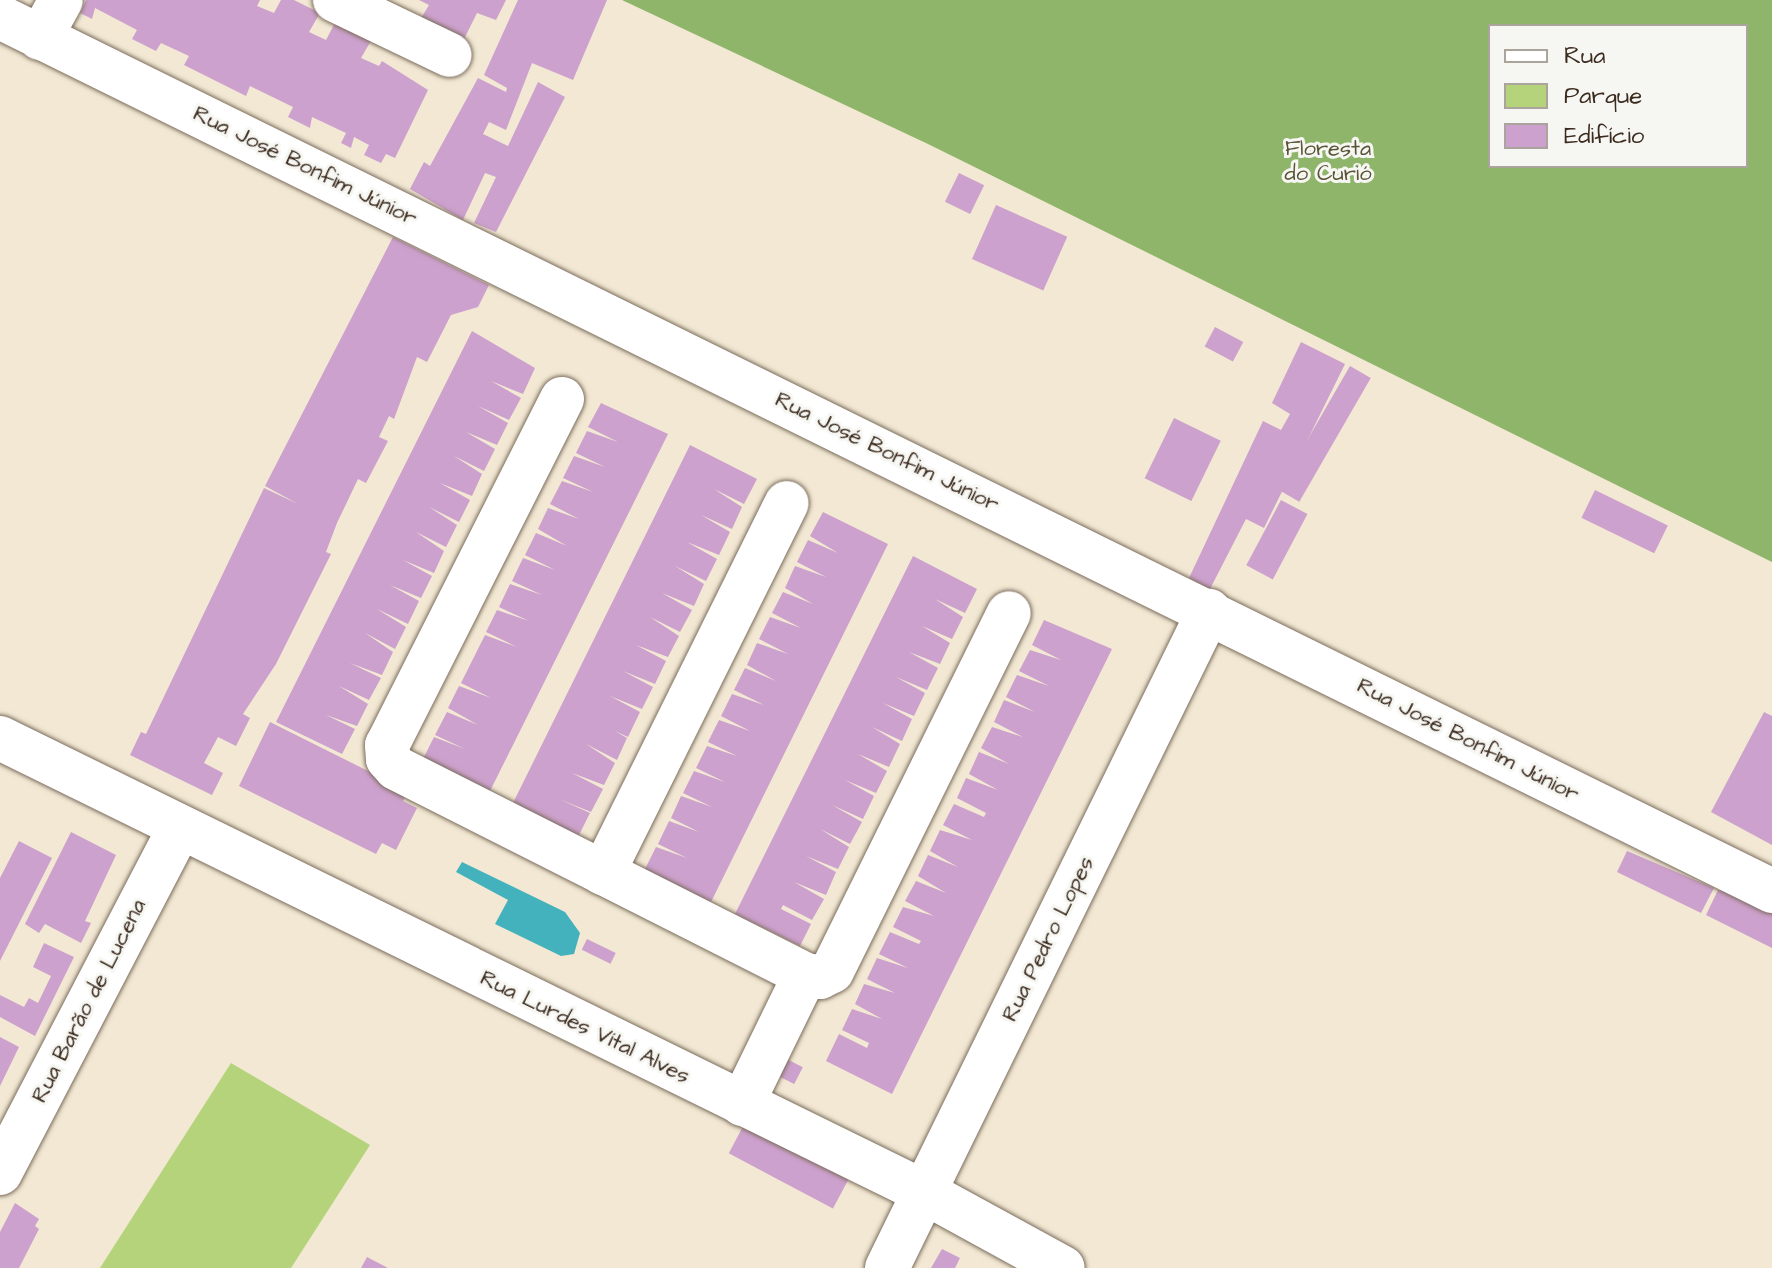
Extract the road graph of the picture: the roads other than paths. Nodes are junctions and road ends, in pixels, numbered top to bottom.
1 (61, 0) edge
2 (335, 0) edge
3 (0, 17) edge
4 (40, 38) junction
5 (450, 55) dead end
6 (562, 399) dead end
7 (787, 503) dead end
8 (1209, 611) junction
9 (1009, 613) dead end
10 (0, 738) edge
11 (179, 829) junction
12 (603, 873) junction
13 (1772, 891) edge
14 (805, 975) junction
15 (742, 1104) junction
16 (0, 1173) edge
17 (924, 1192) junction
18 (887, 1268) edge
19 (1063, 1268) edge

1 - 4 street
2 - 5 street
3 - 4 street, Rua José Bonfim Júnior
4 - 8 street, Rua José Bonfim Júnior
6 - 12 street
7 - 12 street
8 - 13 street, Rua José Bonfim Júnior
8 - 17 street, Rua Pedro Lopes
9 - 14 street
10 - 11 street, Rua Lurdes Vítal Alves
11 - 15 street, Rua Lurdes Vítal Alves
11 - 16 street, Rua Barão de Lucena
12 - 14 street
14 - 15 street
15 - 17 street, Rua Lurdes Vítal Alves
17 - 18 street, Rua Pedro Lopes
17 - 19 street, Rua Lurdes Vítal Alves

